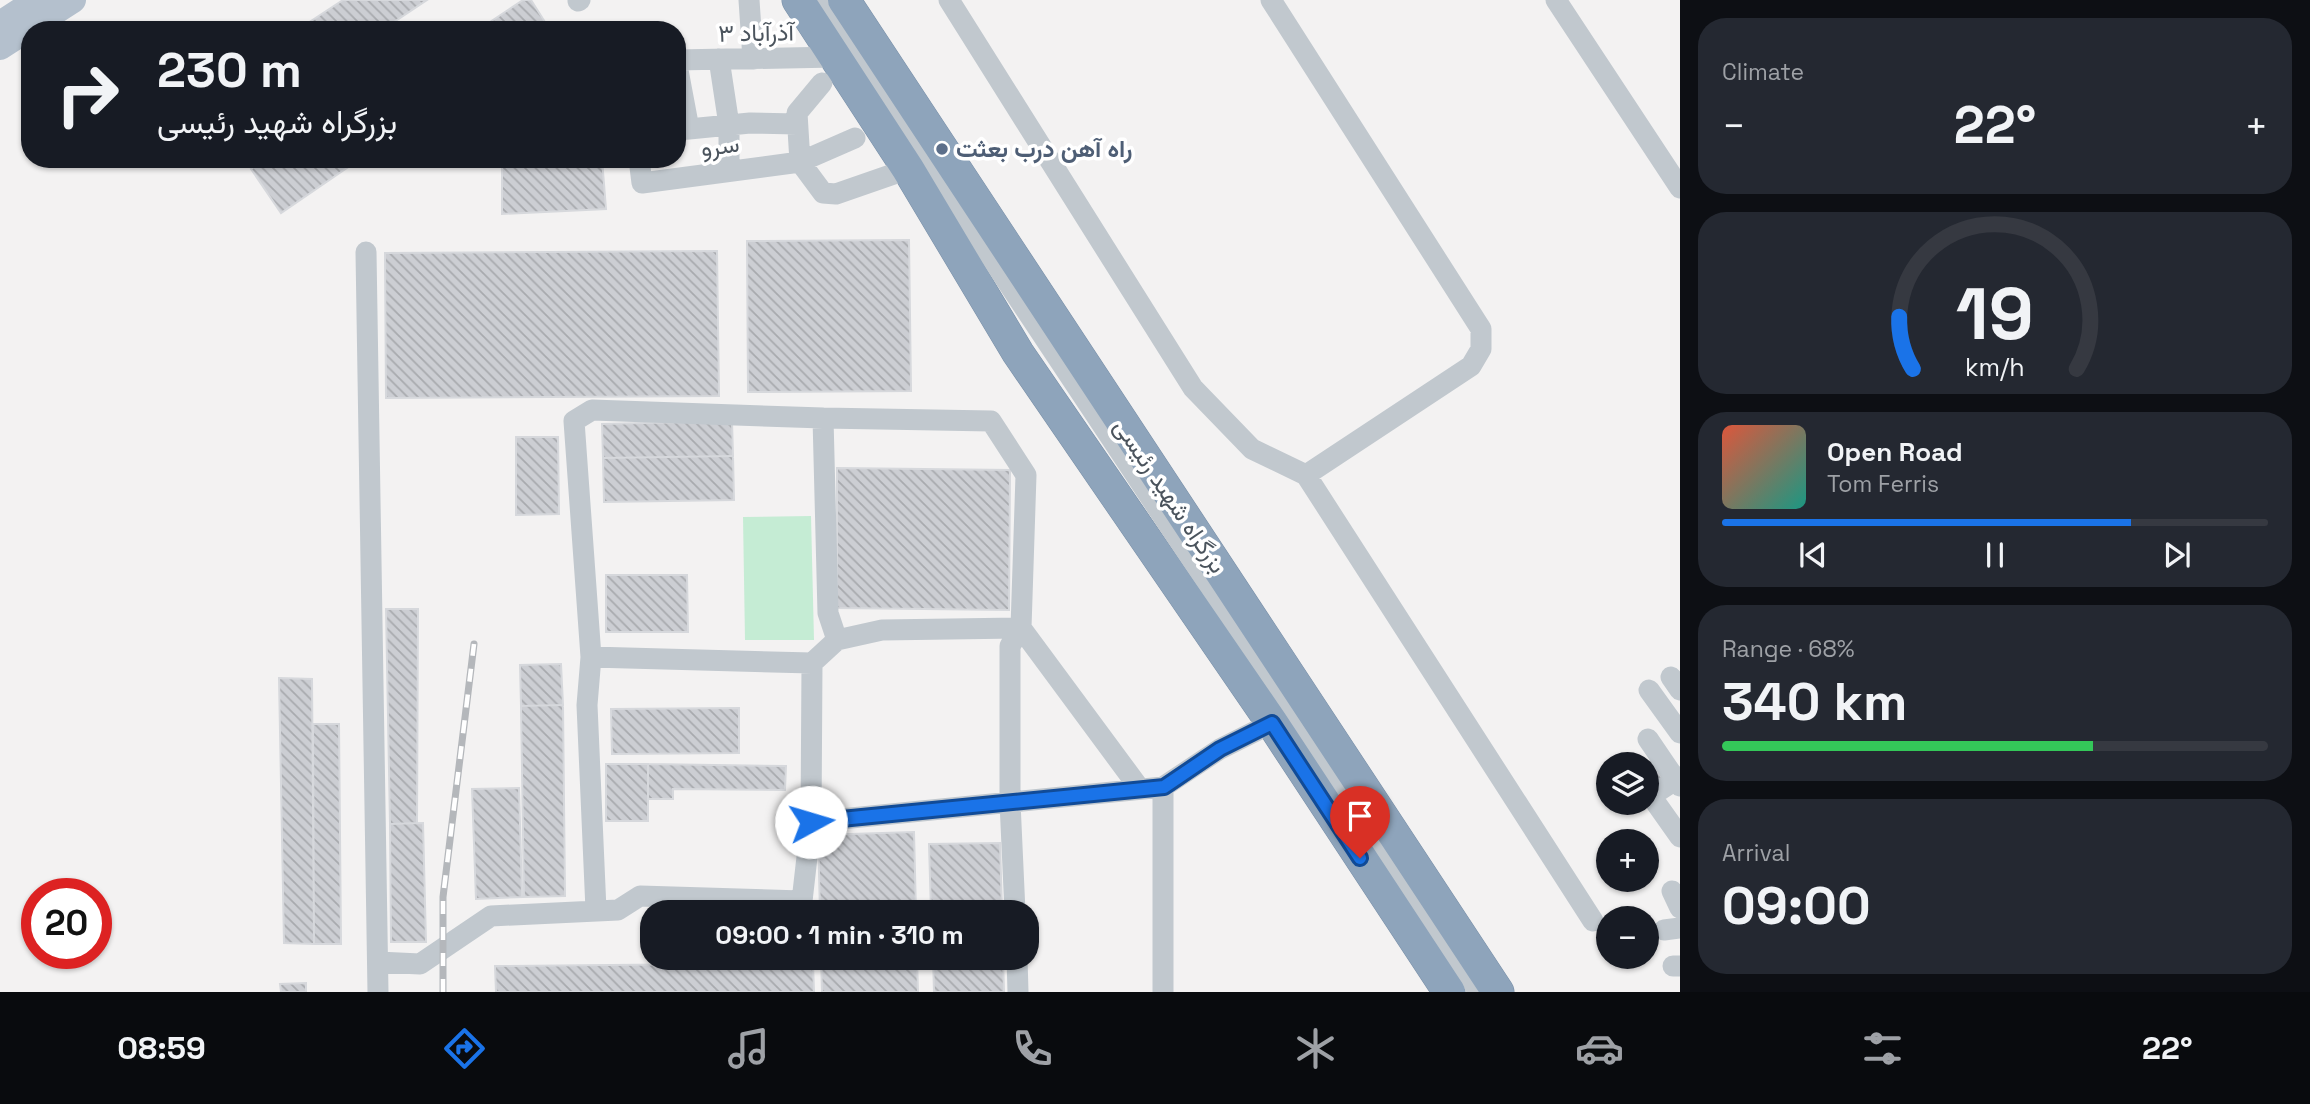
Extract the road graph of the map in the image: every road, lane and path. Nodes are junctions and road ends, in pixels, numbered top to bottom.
1 (37, 0) edge
2 (73, 0) edge
3 (749, 0) edge
4 (798, 0) edge
5 (820, 0) edge
6 (844, 0) edge
7 (949, 0) edge
8 (1271, 0) edge
9 (1556, 0) edge
10 (2, 20) edge
11 (40, 21) edge
12 (21, 33) edge
13 (0, 47) edge
14 (686, 57) edge
15 (719, 59) junction
16 (753, 59) junction
17 (829, 70) junction
18 (797, 124) junction
19 (729, 125) junction
20 (686, 130) edge
21 (855, 138) dead end
22 (800, 162) junction
23 (640, 168) edge
24 (908, 169) junction
25 (729, 171) junction
26 (1680, 188) edge
27 (366, 252) dead end
28 (1056, 324) junction
29 (1018, 353) junction
30 (1101, 392) junction
31 (823, 418) junction
32 (1066, 424) junction
33 (1306, 475) junction
34 (1021, 628) junction
35 (837, 640) junction
36 (591, 657) junction
37 (812, 663) junction
38 (1650, 690) dead end
39 (1272, 723) junction
40 (1680, 733) edge
41 (1648, 740) dead end
42 (1679, 781) edge
43 (1164, 787) junction
44 (1140, 789) junction
45 (1010, 802) junction
46 (811, 822) junction
47 (1680, 837) edge
48 (1014, 900) edge
49 (596, 911) junction
50 (1592, 921) dead end
51 (378, 962) junction
52 (1017, 970) edge
53 (378, 992) edge
54 (1018, 992) edge
55 (1163, 992) edge
56 (1449, 992) edge
57 (1479, 992) edge
58 (1498, 992) edge

1 - 10 main road
2 - 11 main road
3 - 16 street
4 - 17 highway, بزرگراه شهید رئیسی
5 - 57 street
6 - 28 highway, بزرگراه شهید رئیسی
7 - 33 street
8 - 33 street
9 - 26 street
12 - 13 main road
14 - 15 street, ۳ آذرآباد
15 - 16 street, ۳ آذرآباد
15 - 19 street
16 - 17 street, ۳ آذرآباد
17 - 18 street
17 - 24 highway, بزرگراه شهید رئیسی
18 - 19 street
18 - 22 street
19 - 20 street
19 - 25 street
21 - 22 street, سرو
22 - 24 street
22 - 25 street, سرو
23 - 25 street, سرو
24 - 29 highway, بزرگراه شهید رئیسی
27 - 51 street
28 - 29 highway
28 - 30 highway, بزرگراه شهید رئیسی
29 - 32 highway, بزرگراه شهید رئیسی
30 - 32 highway
30 - 58 highway, بزرگراه شهید رئیسی
31 - 34 street
31 - 35 street
31 - 36 street
32 - 39 highway, بزرگراه شهید رئیسی
33 - 50 street
34 - 35 street
34 - 44 street
34 - 45 street
35 - 37 street
36 - 37 street
36 - 49 street
37 - 46 street
38 - 40 street
39 - 43 street
39 - 56 highway, بزرگراه شهید رئیسی
41 - 42 street
42 - 47 street
43 - 44 street
43 - 55 street
44 - 45 street
45 - 46 street
45 - 48 street
46 - 49 street
49 - 51 street
51 - 53 street
52 - 54 street

